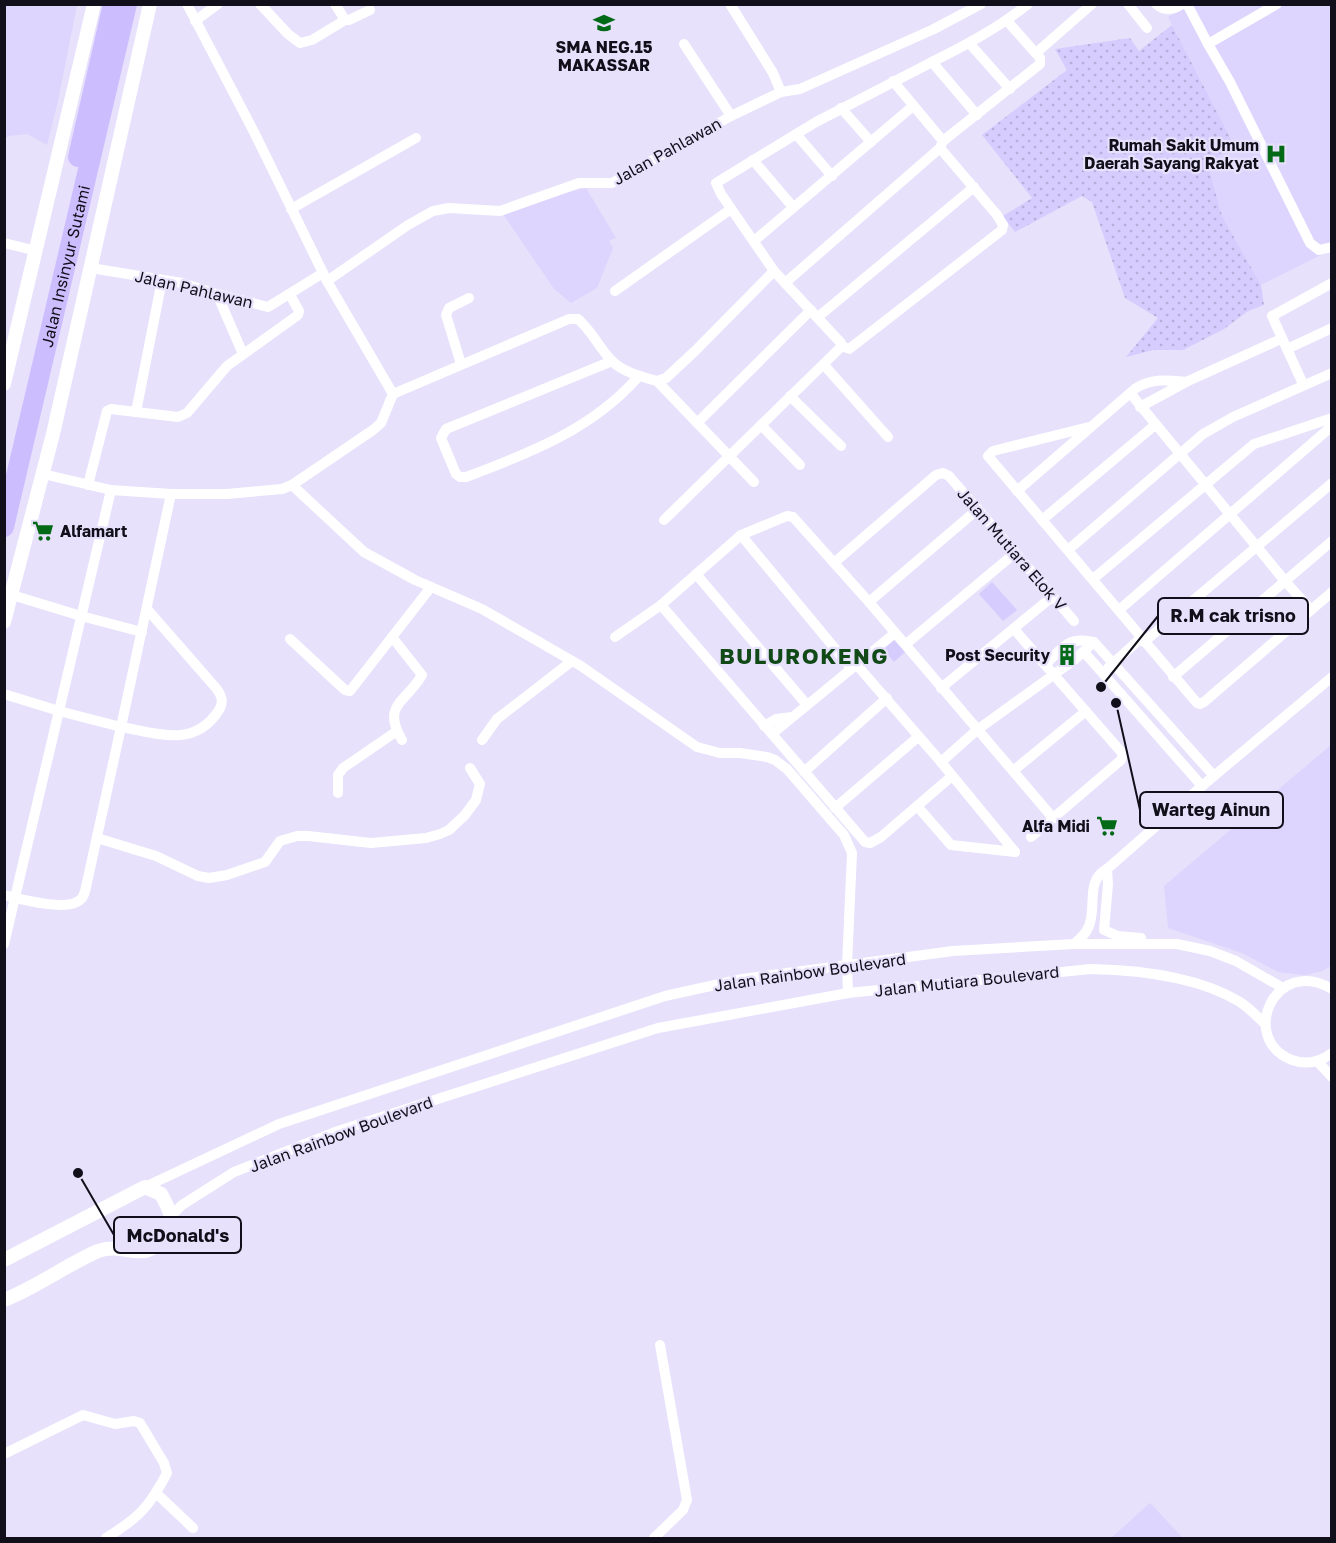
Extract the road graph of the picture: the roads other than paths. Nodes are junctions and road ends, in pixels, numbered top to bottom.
1 (94, 4) edge
2 (113, 4) edge
3 (127, 4) edge
4 (150, 4) edge
5 (187, 4) edge
6 (218, 4) edge
7 (260, 4) edge
8 (335, 4) edge
9 (730, 4) edge
10 (981, 4) edge
11 (1028, 4) edge
12 (1092, 4) edge
13 (1128, 4) edge
14 (1156, 4) edge
15 (1182, 4) edge
16 (1187, 4) edge
17 (1277, 4) edge
18 (370, 10) dead end
19 (345, 20) junction
20 (195, 21) junction
21 (1008, 21) junction
22 (1147, 28) dead end
23 (684, 44) dead end
24 (970, 44) junction
25 (1208, 44) junction
26 (1036, 53) junction
27 (932, 62) junction
28 (893, 81) junction
29 (1010, 89) junction
30 (781, 92) junction
31 (914, 106) junction
32 (841, 108) junction
33 (977, 115) junction
34 (732, 116) junction
35 (796, 134) junction
36 (416, 138) dead end
37 (870, 142) junction
38 (941, 145) junction
39 (753, 160) junction
40 (832, 176) junction
41 (974, 188) junction
42 (793, 207) junction
43 (291, 208) junction
44 (732, 209) junction
45 (754, 241) junction
46 (4, 243) edge
47 (1332, 247) edge
48 (37, 251) junction
49 (91, 268) junction
50 (774, 271) junction
51 (325, 277) junction
52 (162, 280) junction
53 (785, 283) junction
54 (1332, 283) edge
55 (615, 291) dead end
56 (217, 294) junction
57 (290, 295) junction
58 (469, 298) dead end
59 (814, 313) junction
60 (1332, 328) edge
61 (1281, 339) junction
62 (842, 346) junction
63 (1287, 350) junction
64 (243, 354) junction
65 (612, 361) junction
66 (461, 364) junction
67 (824, 365) junction
68 (1332, 373) edge
69 (639, 376) junction
70 (657, 381) junction
71 (1186, 382) junction
72 (4, 384) edge
73 (1303, 384) junction
74 (1130, 393) junction
75 (393, 394) junction
76 (790, 396) junction
77 (1140, 407) junction
78 (136, 412) junction
79 (1332, 418) edge
80 (697, 423) junction
81 (761, 425) junction
82 (1155, 425) junction
83 (1332, 426) edge
84 (1089, 427) junction
85 (888, 438) dead end
86 (842, 446) dead end
87 (1180, 454) junction
88 (729, 457) junction
89 (800, 465) dead end
90 (43, 474) junction
91 (4, 476) edge
92 (754, 482) dead end
93 (1332, 483) edge
94 (88, 485) junction
95 (292, 485) junction
96 (1205, 485) junction
97 (111, 490) junction
98 (1017, 491) junction
99 (171, 494) junction
100 (978, 509) junction
101 (1229, 514) junction
102 (664, 520) dead end
103 (1042, 520) junction
104 (4, 527) edge
105 (741, 535) junction
106 (1332, 541) edge
107 (1257, 548) junction
108 (1068, 550) junction
109 (1016, 553) junction
110 (836, 562) junction
111 (696, 574) junction
112 (1093, 579) junction
113 (1285, 581) junction
114 (431, 587) junction
115 (1332, 592) edge
116 (12, 595) junction
117 (1052, 597) junction
118 (869, 602) junction
119 (661, 605) junction
120 (147, 609) junction
121 (1119, 610) junction
122 (1311, 610) junction
123 (81, 616) junction
124 (1074, 621) dead end
125 (4, 622) edge
126 (1014, 628) junction
127 (142, 632) junction
128 (895, 633) junction
129 (615, 637) dead end
130 (392, 638) junction
131 (290, 639) dead end
132 (1143, 640) junction
133 (1094, 642) junction
134 (906, 644) junction
135 (1084, 652) junction
136 (572, 661) junction
137 (1113, 663) junction
138 (1046, 664) junction
139 (854, 666) junction
140 (1102, 673) junction
141 (1054, 675) junction
142 (1173, 677) junction
143 (1332, 677) edge
144 (941, 688) junction
145 (4, 694) edge
146 (888, 699) junction
147 (1148, 703) junction
148 (807, 705) junction
149 (59, 711) junction
150 (1086, 711) junction
151 (1137, 713) junction
152 (121, 727) junction
153 (768, 730) junction
154 (977, 730) junction
155 (1176, 733) junction
156 (918, 737) junction
157 (482, 740) dead end
158 (1164, 744) junction
159 (941, 762) junction
160 (470, 768) dead end
161 (1013, 771) junction
162 (804, 772) junction
163 (952, 776) junction
164 (1214, 776) junction
165 (1202, 786) junction
166 (338, 793) dead end
167 (917, 806) junction
168 (835, 808) junction
169 (1053, 818) junction
170 (1031, 837) dead end
171 (97, 838) junction
172 (1107, 869) junction
173 (10, 896) edge
174 (4, 944) edge
175 (1074, 944) junction
176 (1177, 944) junction
177 (847, 965) junction
178 (1329, 983) edge
179 (1283, 988) junction
180 (848, 993) junction
181 (1265, 1024) junction
182 (658, 1028) joint
183 (1332, 1053) edge
184 (1317, 1061) junction
185 (1332, 1077) edge
186 (146, 1187) junction
187 (172, 1215) junction
188 (4, 1260) edge
189 (4, 1300) edge
190 (660, 1345) dead end
191 (4, 1454) edge
192 (156, 1493) junction
193 (193, 1528) dead end
194 (106, 1539) edge
195 (654, 1539) edge

1 - 48 street
2 - 91 highway, Jalan Insinyur Sutami
3 - 104 highway, Jalan Insinyur Sutami
4 - 49 street
5 - 20 street
6 - 20 street
7 - 19 street
8 - 19 street
9 - 30 street
10 - 30 street, Jalan Pahlawan
11 - 21 street
12 - 26 street
13 - 22 street
14 - 15 street
16 - 25 street
17 - 25 street
18 - 19 street
20 - 43 street
21 - 24 street
21 - 26 street
23 - 34 street
24 - 27 street
24 - 29 street
25 - 47 street
26 - 29 street
27 - 28 street
27 - 33 street
28 - 31 street
28 - 32 street
29 - 33 street
30 - 34 street, Jalan Pahlawan
31 - 37 street
31 - 38 street
32 - 35 street
32 - 37 street
33 - 38 street
34 - 51 street, Jalan Pahlawan
35 - 39 street
35 - 40 street
36 - 43 street
37 - 40 street
38 - 41 street
38 - 53 street
39 - 42 street
39 - 44 street
40 - 42 street
41 - 59 street
41 - 62 street
42 - 45 street
43 - 51 street
44 - 45 street
44 - 55 street
45 - 50 street
46 - 48 street
48 - 72 street
49 - 52 street, Jalan Pahlawan
49 - 90 street
50 - 53 street
50 - 70 street
51 - 57 street, Jalan Pahlawan
51 - 75 street
52 - 56 street, Jalan Pahlawan
52 - 78 street
53 - 59 street
54 - 61 street
56 - 57 street, Jalan Pahlawan
56 - 64 street
57 - 64 street
58 - 66 street
59 - 62 street
59 - 80 street
60 - 63 street
61 - 63 street
61 - 71 street
62 - 67 street
63 - 73 street
64 - 78 street
65 - 66 street
65 - 69 street
65 - 69 street
66 - 75 street
67 - 76 street
67 - 85 street
68 - 73 street
69 - 70 street
70 - 80 street
71 - 74 street
71 - 77 street
73 - 87 street
74 - 77 street
74 - 84 street
75 - 95 street
76 - 81 street
76 - 86 street
77 - 82 street
78 - 94 street
79 - 96 street
80 - 88 street
81 - 88 street
81 - 89 street
82 - 87 street
82 - 103 street
83 - 101 street
84 - 98 street
84 - 98 street
87 - 96 street
87 - 108 street
88 - 92 street
88 - 102 street
90 - 94 street
90 - 116 street
93 - 107 street
94 - 97 street
95 - 99 street
95 - 114 street
96 - 101 street
96 - 112 street
97 - 99 street
97 - 123 street
98 - 103 street
99 - 120 street
100 - 109 street, Jalan Mutiara Elok V
100 - 110 street, Jalan Mutiara Elok V
100 - 118 street
101 - 107 street
101 - 121 street
103 - 108 street
105 - 110 street
105 - 111 street
105 - 139 street
106 - 113 street
107 - 113 street
107 - 132 street
108 - 112 street
109 - 117 street, Jalan Mutiara Elok V
109 - 134 street
110 - 118 street
111 - 119 street
111 - 148 street
112 - 121 street
113 - 122 street
113 - 142 street
114 - 130 street
114 - 136 street
115 - 122 street
116 - 123 street
116 - 125 street
117 - 124 street, Jalan Mutiara Elok V
117 - 126 street
118 - 128 street
119 - 129 street
119 - 153 street
120 - 127 street
120 - 152 street
121 - 132 street
122 - 142 street
123 - 127 street
123 - 149 street
126 - 138 street
126 - 144 street
127 - 152 street
128 - 134 street
128 - 139 street
130 - 131 street
130 - 166 street
132 - 137 street
132 - 142 street
133 - 135 street
133 - 137 street
133 - 138 street
134 - 144 street
135 - 140 street
135 - 141 street
136 - 157 street
136 - 177 street
137 - 140 street
137 - 147 street
138 - 141 street
139 - 146 street
139 - 148 street
140 - 151 street
141 - 150 street
141 - 154 street
143 - 164 street, Jalan Mutiara Boulevard
144 - 154 street
145 - 149 street
146 - 156 street
146 - 162 street
147 - 151 street
147 - 155 street
148 - 153 street
149 - 152 street
149 - 173 street
150 - 161 street
150 - 169 street
151 - 158 street
152 - 171 street
153 - 162 street
154 - 159 street
154 - 161 street
155 - 158 street
155 - 164 street
156 - 159 street
156 - 168 street
158 - 165 street
159 - 163 street
160 - 171 street
161 - 169 street
162 - 168 street
163 - 167 street
163 - 167 street
164 - 165 street, Jalan Mutiara Boulevard
165 - 172 street, Jalan Mutiara Boulevard
167 - 168 street
169 - 170 street
171 - 173 street
172 - 175 street, Jalan Mutiara Boulevard
172 - 176 street
173 - 174 street
175 - 176 street, Jalan Rainbow Boulevard
175 - 177 street, Jalan Rainbow Boulevard
176 - 179 street, Jalan Rainbow Boulevard
177 - 180 street
177 - 186 street, Jalan Rainbow Boulevard
178 - 179 street
179 - 181 street
180 - 181 street, Jalan Mutiara Boulevard
180 - 182 street, Jalan Mutiara Boulevard
181 - 184 street
182 - 187 street, Jalan Rainbow Boulevard
183 - 184 street
184 - 185 street
186 - 187 street
186 - 188 street
187 - 189 street
190 - 195 street
191 - 192 street
192 - 193 street
192 - 194 street

